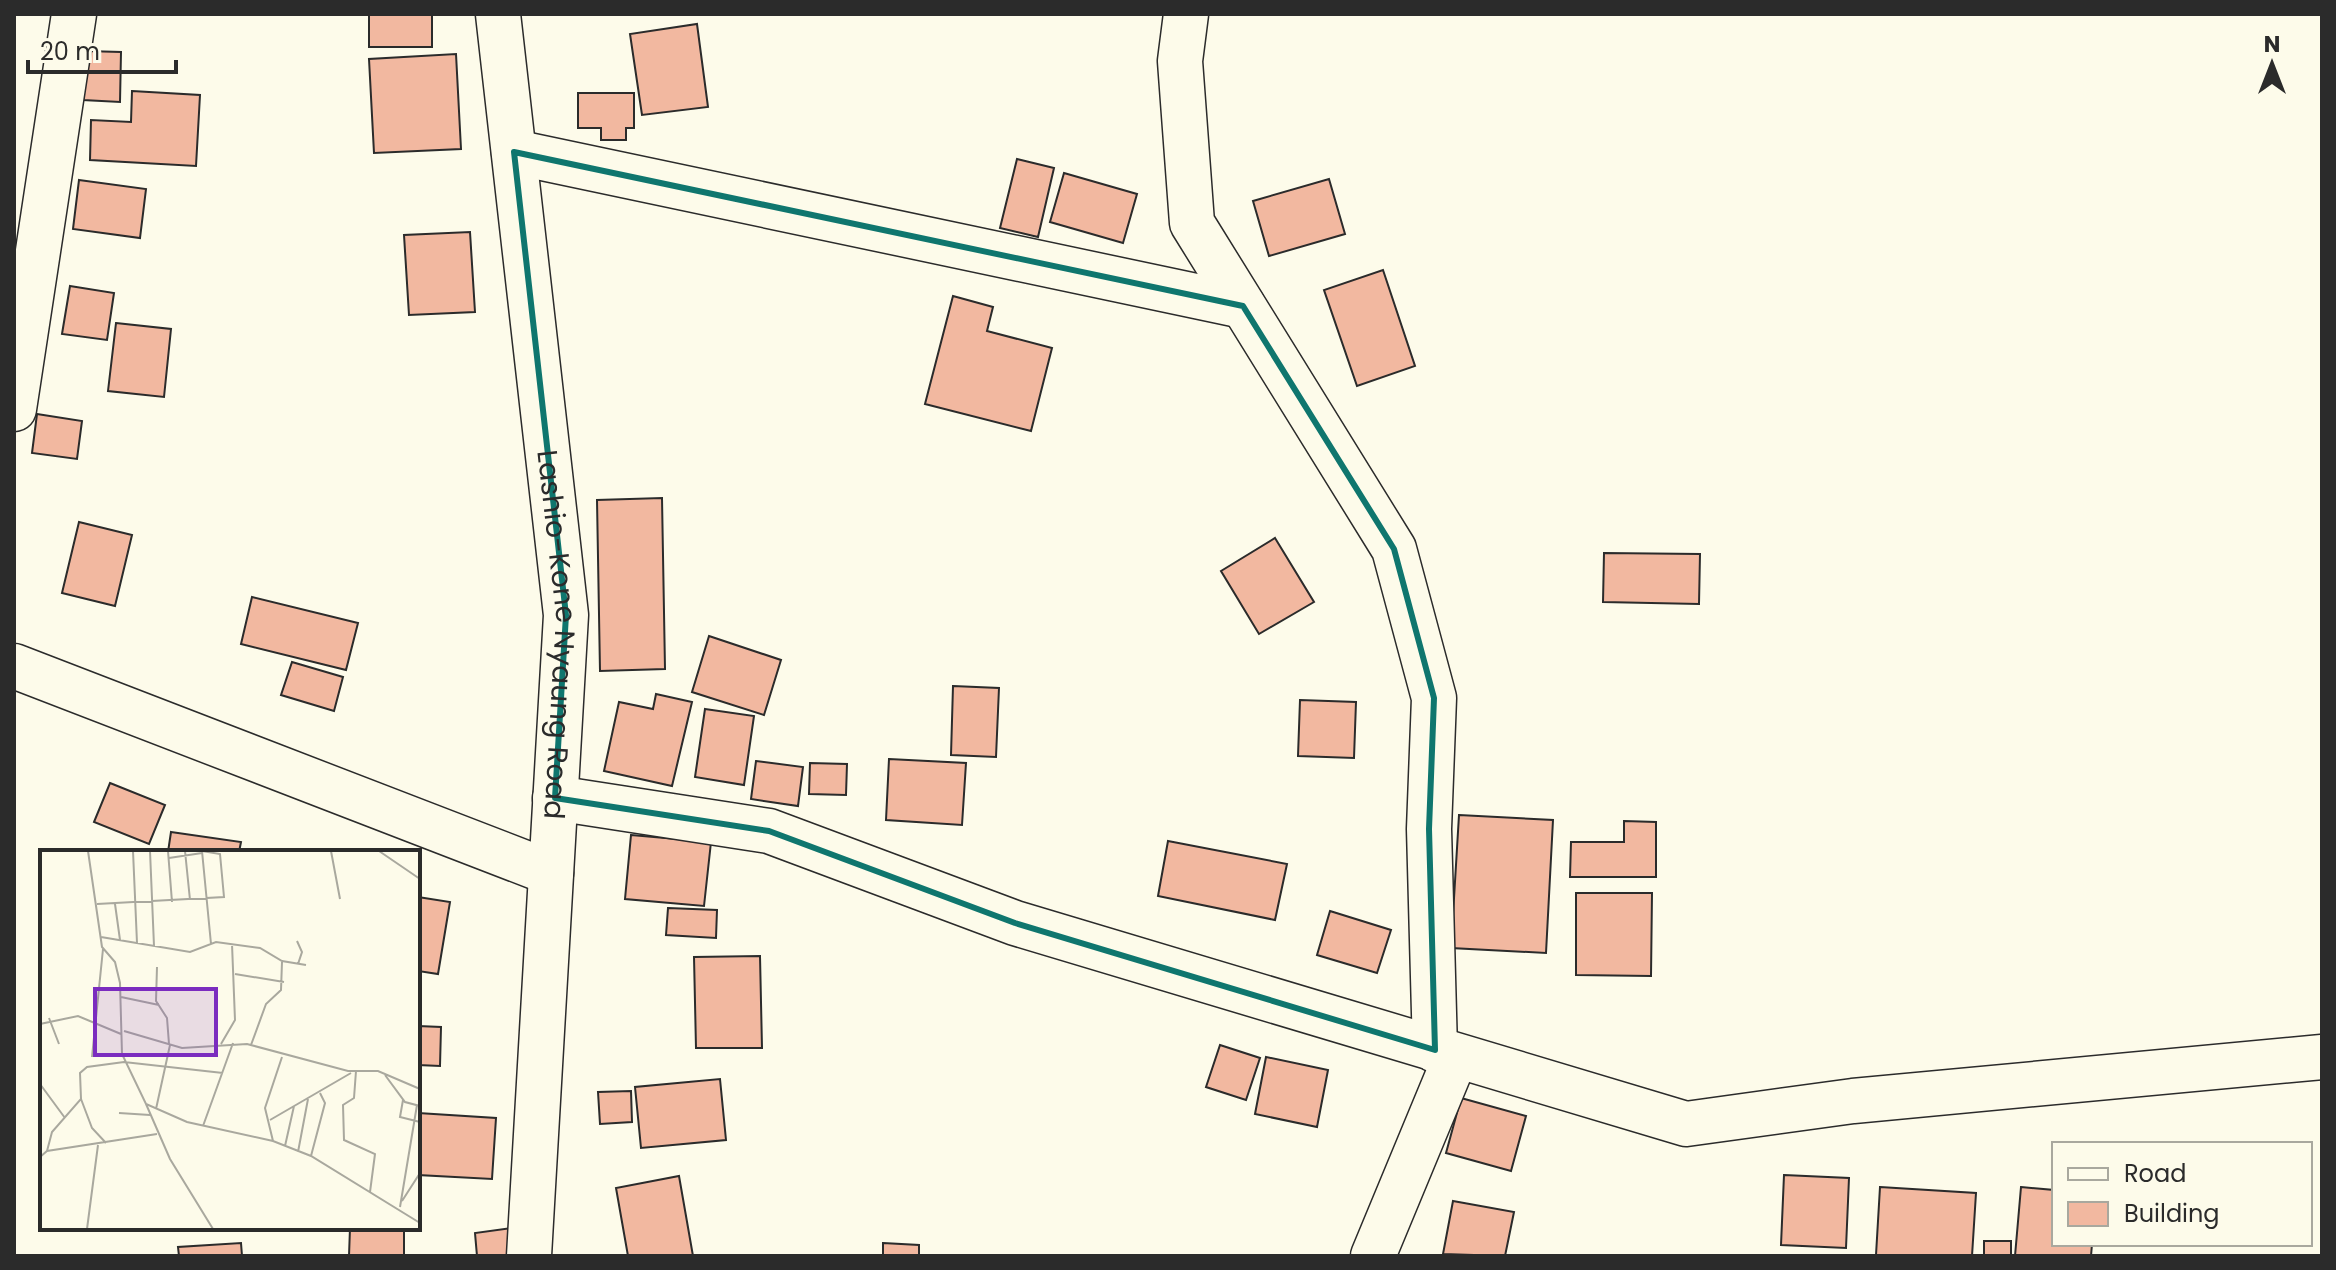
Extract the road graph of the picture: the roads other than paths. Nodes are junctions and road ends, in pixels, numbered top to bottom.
1 (74, 14) edge
2 (498, 14) edge
3 (1186, 14) edge
4 (514, 152) junction
5 (1243, 306) junction
6 (14, 409) edge
7 (14, 666) edge
8 (555, 798) junction
9 (551, 873) junction
10 (1446, 1053) junction
11 (2322, 1057) edge
12 (529, 1256) edge
13 (1373, 1256) edge

1 - 6 street
2 - 4 street, Lashio-Kone Nyaung Road
3 - 5 street
4 - 5 street
4 - 8 street, Lashio-Kone Nyaung Road
5 - 10 street
7 - 9 street
8 - 9 street, Lashio-Kone Nyaung Road
8 - 10 street
9 - 12 street, Lashio-Kone Nyaung Road
10 - 11 street
10 - 13 street

